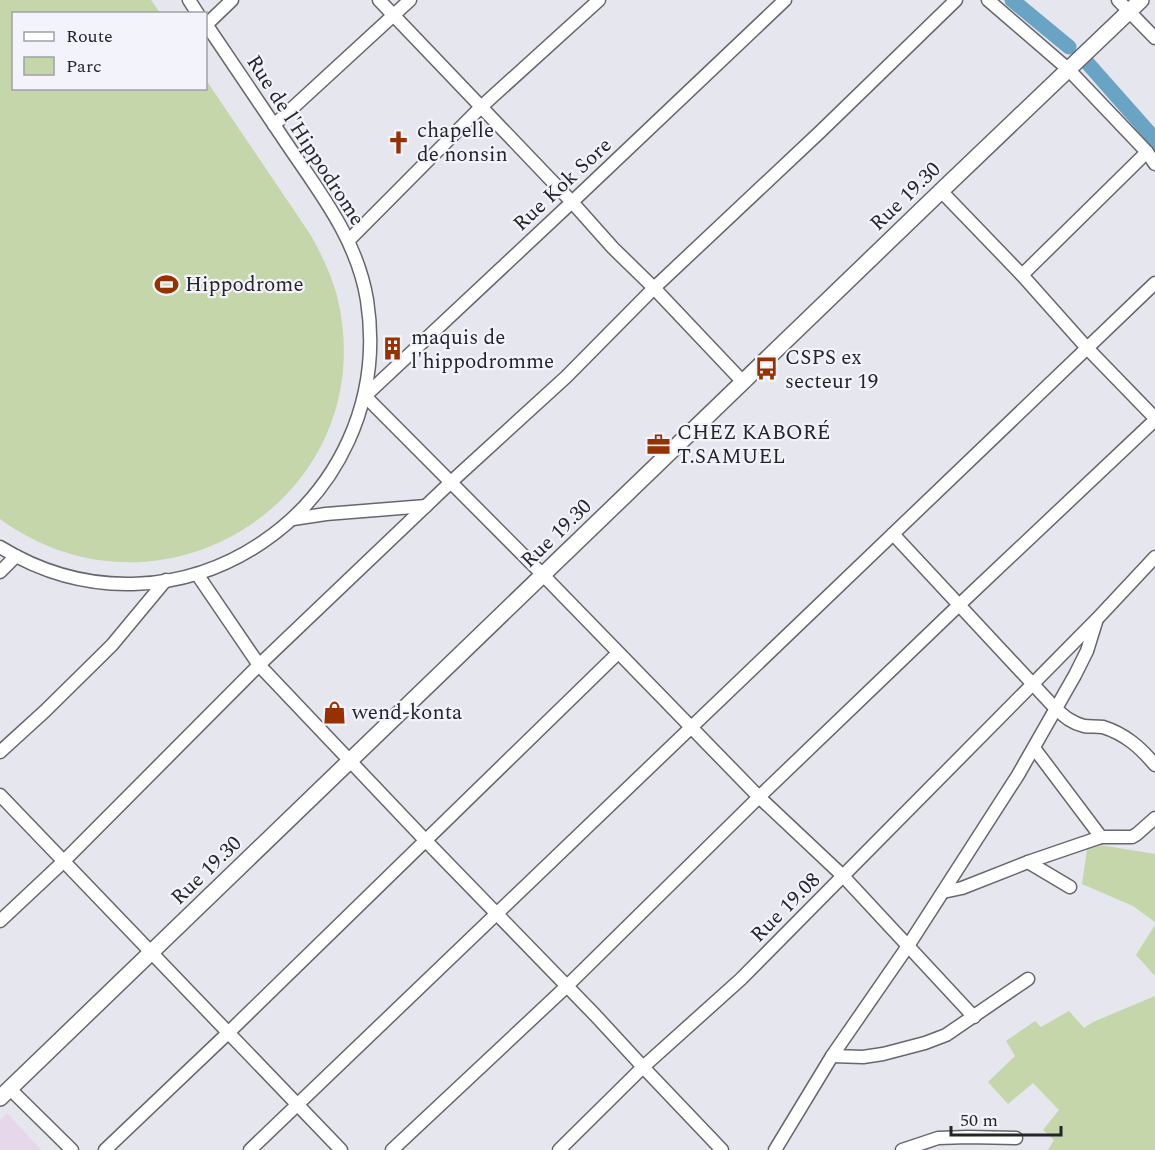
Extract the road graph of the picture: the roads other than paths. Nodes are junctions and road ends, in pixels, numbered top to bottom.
1 (232, 0) edge
2 (380, 0) edge
3 (410, 0) edge
4 (599, 0) edge
5 (786, 0) edge
6 (956, 0) edge
7 (988, 0) edge
8 (1118, 0) edge
9 (1141, 0) edge
10 (1129, 12) junction
11 (393, 15) junction
12 (207, 23) edge
13 (207, 25) edge
14 (1155, 38) edge
15 (1068, 69) junction
16 (481, 107) junction
17 (274, 125) junction
18 (1147, 152) junction
19 (1155, 164) edge
20 (941, 191) junction
21 (572, 202) junction
22 (349, 240) junction
23 (1022, 275) junction
24 (1155, 283) edge
25 (654, 288) junction
26 (1087, 348) junction
27 (743, 382) junction
28 (365, 396) junction
29 (1155, 419) edge
30 (451, 482) junction
31 (426, 506) junction
32 (292, 519) junction
33 (893, 534) junction
34 (0, 547) edge
35 (16, 556) junction
36 (1155, 557) edge
37 (0, 572) edge
38 (196, 574) junction
39 (543, 575) junction
40 (166, 580) junction
41 (959, 605) junction
42 (1097, 619) junction
43 (618, 653) junction
44 (259, 665) junction
45 (1032, 684) junction
46 (1056, 709) junction
47 (691, 727) junction
48 (1034, 748) junction
49 (0, 752) edge
50 (350, 761) junction
51 (1155, 765) edge
52 (0, 795) edge
53 (759, 797) junction
54 (1155, 818) edge
55 (1101, 837) junction
56 (426, 841) junction
57 (63, 862) junction
58 (1028, 862) junction
59 (843, 876) junction
60 (1070, 887) dead end
61 (943, 892) junction
62 (496, 914) junction
63 (0, 921) edge
64 (908, 946) junction
65 (151, 952) junction
66 (1028, 980) dead end
67 (567, 986) junction
68 (974, 1017) junction
69 (228, 1033) junction
70 (832, 1056) junction
71 (643, 1067) junction
72 (5, 1094) edge
73 (297, 1105) junction
74 (1016, 1138) dead end
75 (718, 1149) edge
76 (72, 1150) edge
77 (105, 1150) edge
78 (250, 1150) edge
79 (341, 1150) edge
80 (392, 1150) edge
81 (559, 1150) edge
82 (775, 1150) edge
83 (902, 1150) edge

1 - 12 street
2 - 11 street
3 - 11 street
4 - 16 street
5 - 21 street, Rue Kok Sore
6 - 25 street
7 - 15 street
8 - 10 street
9 - 10 street, Rue 19.30
10 - 14 street
10 - 15 street, Rue 19.30
11 - 16 street
11 - 17 street
13 - 17 street, Rue de l'Hippodrome
15 - 18 street
15 - 20 street, Rue 19.30
16 - 21 street
16 - 22 street
17 - 22 street, Rue de l'Hippodrome
18 - 19 street
18 - 23 street
20 - 23 street
20 - 27 street, Rue 19.30
21 - 25 street
21 - 28 street, Rue Kok Sore
22 - 28 street, Rue de l'Hippodrome
23 - 26 street
24 - 26 street
25 - 27 street
25 - 30 street
26 - 29 street
26 - 33 street
27 - 39 street, Rue 19.30
28 - 30 street
28 - 32 street, Rue de l'Hippodrome
29 - 41 street
30 - 31 street
30 - 39 street
31 - 32 street
31 - 44 street
32 - 38 street, Rue de l'Hippodrome
33 - 41 street
33 - 47 street
34 - 35 street, Rue de l'Hippodrome
35 - 37 street
35 - 40 street, Rue de l'Hippodrome
36 - 42 street, Rue 19.08
38 - 40 street, Rue de l'Hippodrome
38 - 44 street
39 - 43 street
39 - 50 street, Rue 19.30
40 - 49 street
41 - 45 street
41 - 53 street
42 - 45 street, Rue 19.08
42 - 46 street
43 - 47 street
43 - 56 street
44 - 50 street
44 - 57 street
45 - 46 street
45 - 59 street, Rue 19.08
46 - 48 street
46 - 51 street
47 - 53 street
47 - 62 street
48 - 55 street
48 - 61 street
50 - 56 street
50 - 65 street, Rue 19.30
52 - 57 street
53 - 59 street
53 - 67 street
54 - 55 street
55 - 58 street
56 - 62 street
56 - 69 street
57 - 63 street
57 - 65 street
58 - 60 street
58 - 61 street
59 - 64 street
59 - 71 street, Rue 19.08
61 - 64 street
62 - 67 street
62 - 73 street
64 - 68 street
64 - 70 street
65 - 69 street
65 - 72 street, Rue 19.30
66 - 68 street
67 - 71 street
67 - 80 street
68 - 70 street
69 - 73 street
69 - 77 street
70 - 82 street
71 - 75 street
71 - 81 street, Rue 19.08
72 - 76 street
73 - 78 street
73 - 79 street
74 - 83 street

